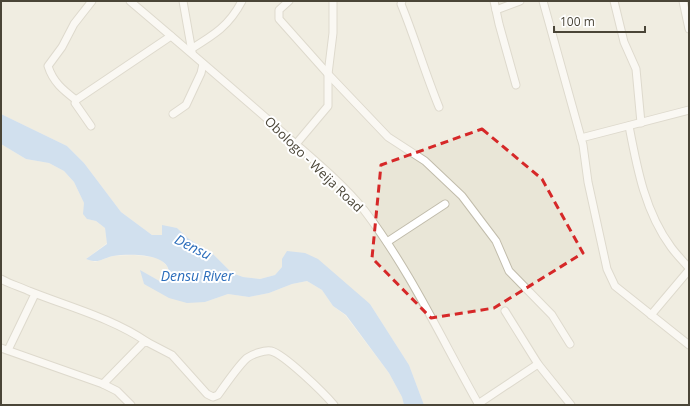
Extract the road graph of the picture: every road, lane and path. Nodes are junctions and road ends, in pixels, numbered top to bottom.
1 (92, 1) edge
2 (130, 1) edge
3 (183, 1) edge
4 (242, 1) edge
5 (289, 1) edge
6 (333, 1) edge
7 (402, 1) edge
8 (494, 1) edge
9 (520, 1) edge
10 (543, 1) edge
11 (614, 1) edge
12 (683, 1) edge
13 (496, 10) junction
14 (689, 28) edge
15 (171, 36) junction
16 (192, 52) junction
17 (204, 64) junction
18 (328, 74) junction
19 (516, 85) dead end
20 (76, 100) junction
21 (439, 107) dead end
22 (689, 110) edge
23 (173, 114) dead end
24 (641, 123) junction
25 (91, 126) dead end
26 (630, 126) junction
27 (581, 138) junction
28 (296, 144) junction
29 (445, 204) dead end
30 (387, 242) junction
31 (689, 269) edge
32 (1, 279) edge
33 (35, 294) junction
34 (505, 311) dead end
35 (651, 315) junction
36 (147, 342) junction
37 (570, 344) dead end
38 (689, 345) edge
39 (4, 349) edge
40 (538, 364) junction
41 (103, 384) junction
42 (479, 404) edge
43 (131, 405) edge
44 (334, 405) edge
45 (571, 405) edge

1 - 20 street
2 - 15 street, Obologo - Weija Road
3 - 16 street
4 - 16 street
5 - 18 street
6 - 18 street
7 - 21 street
8 - 13 street
9 - 13 street
10 - 27 street
11 - 24 street
12 - 14 street
13 - 19 street
15 - 16 street, Obologo - Weija Road
15 - 20 street
16 - 17 street, Obologo - Weija Road
17 - 23 street
17 - 28 street, Obologo - Weija Road
18 - 28 street
18 - 37 street
20 - 25 street
22 - 24 street
24 - 26 street
26 - 27 street
26 - 31 street
27 - 35 street
28 - 30 street, Obologo - Weija Road
29 - 30 street
30 - 42 street, Obologo - Weija Road
31 - 35 street
32 - 33 street
33 - 36 street
33 - 39 street
34 - 40 street
35 - 38 street
36 - 41 street
36 - 44 street
39 - 41 street
40 - 42 street
40 - 45 street
41 - 43 street

